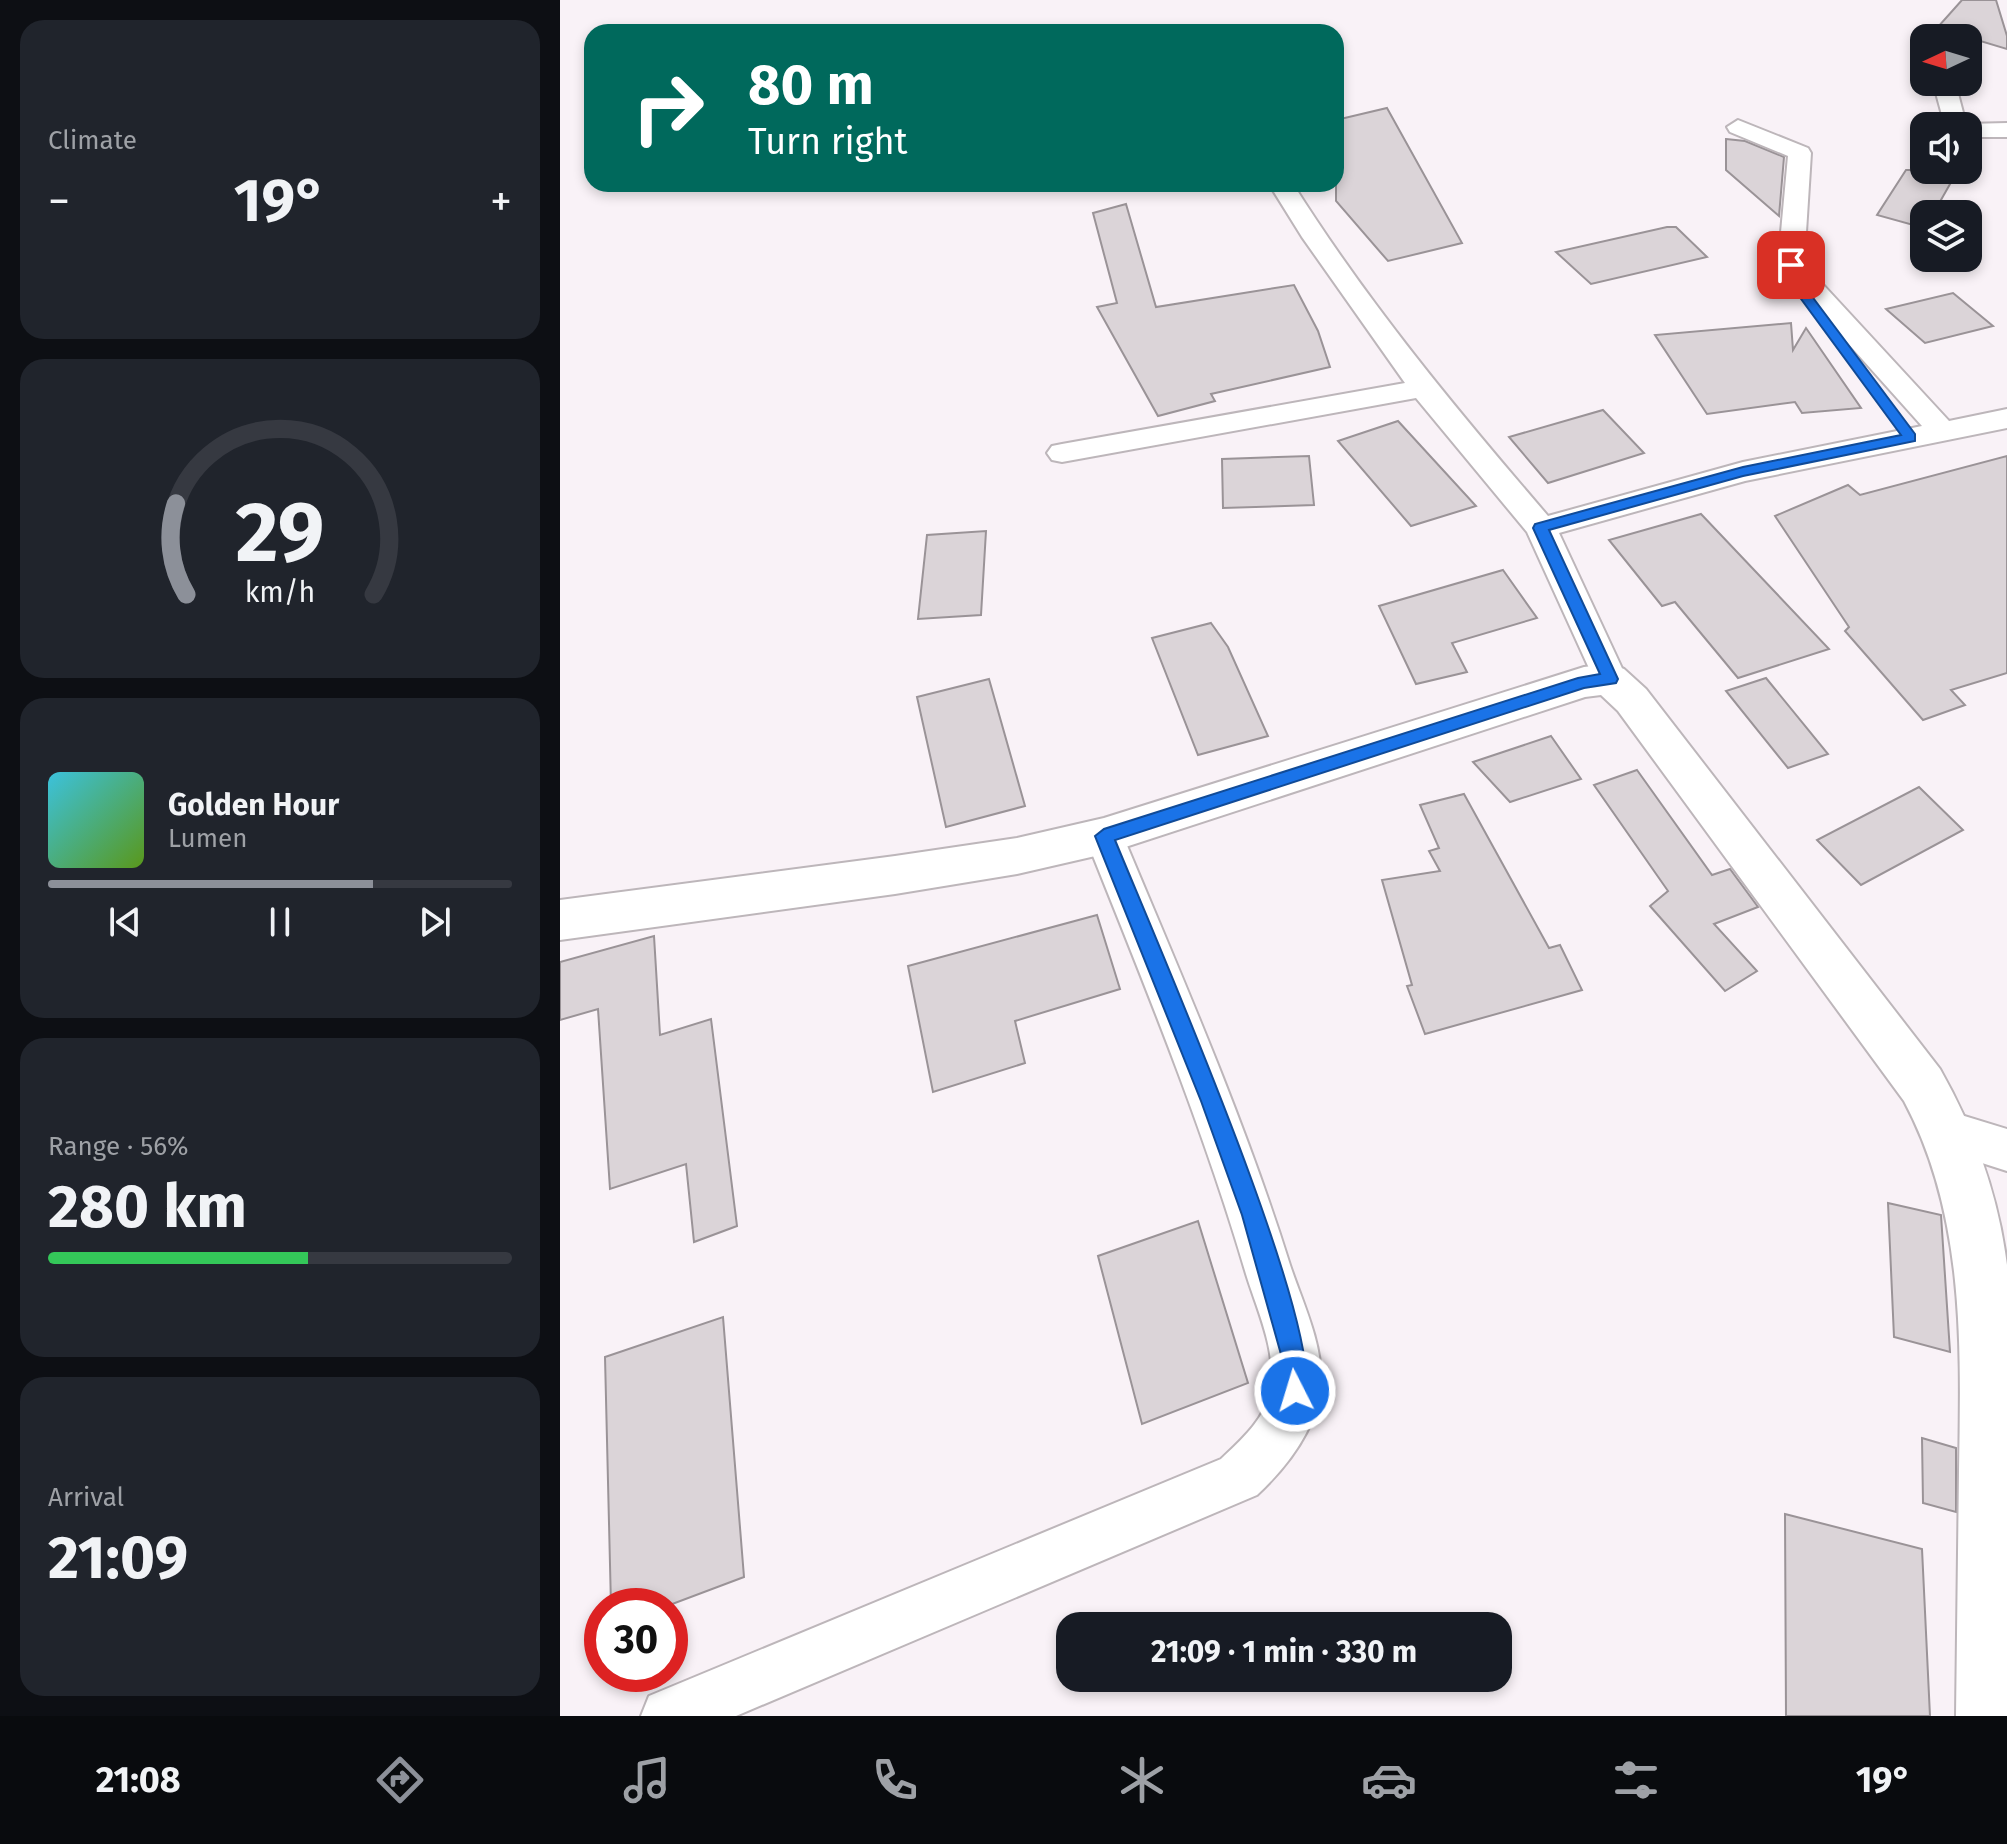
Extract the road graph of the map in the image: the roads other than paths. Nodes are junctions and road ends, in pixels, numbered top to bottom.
1 (1738, 127) dead end
2 (1982, 130) edge
3 (2007, 130) edge
4 (1286, 192) edge
5 (1788, 254) junction
6 (1423, 388) junction
7 (2007, 418) edge
8 (1942, 431) junction
9 (1910, 437) junction
10 (1062, 453) dead end
11 (1541, 528) junction
12 (1610, 679) junction
13 (1104, 836) junction
14 (560, 920) edge
15 (1935, 1108) junction
16 (2007, 1150) edge
17 (669, 1716) edge
18 (1989, 1716) edge

1 - 5 street
2 - 3 street
4 - 6 street
5 - 8 street
5 - 9 street
6 - 10 street
6 - 11 street
7 - 8 street
8 - 9 street
9 - 11 street
11 - 12 street
12 - 13 street
12 - 15 street
13 - 14 street
13 - 17 street
15 - 16 street
15 - 18 street

